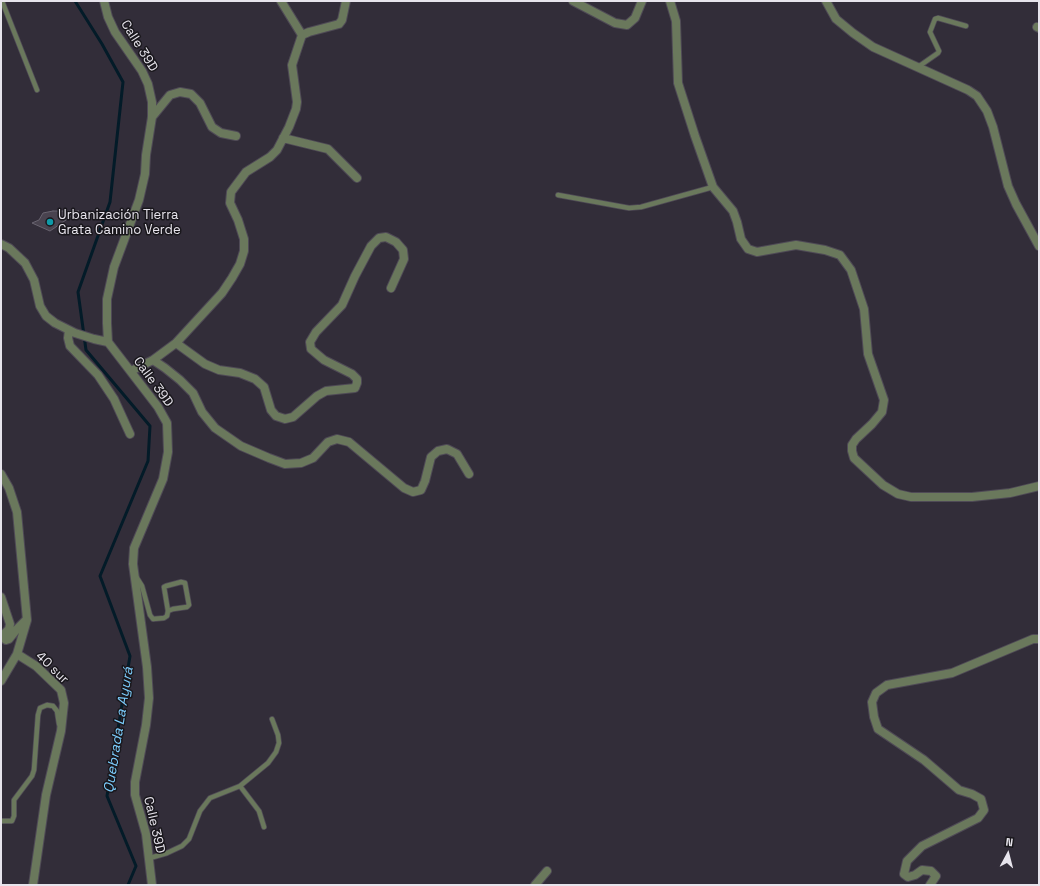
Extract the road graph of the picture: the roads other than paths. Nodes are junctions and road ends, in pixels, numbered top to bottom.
1 (2, 1) edge
2 (104, 1) edge
3 (281, 1) edge
4 (346, 1) edge
5 (573, 1) edge
6 (642, 1) edge
7 (670, 1) edge
8 (826, 1) edge
9 (966, 26) dead end
10 (302, 35) junction
11 (918, 67) junction
12 (38, 90) dead end
13 (152, 117) junction
14 (236, 136) dead end
15 (283, 138) junction
16 (357, 178) dead end
17 (713, 187) junction
18 (558, 195) dead end
19 (1, 244) edge
20 (1039, 246) edge
21 (391, 288) dead end
22 (72, 332) junction
23 (108, 342) junction
24 (176, 343) junction
25 (153, 360) junction
26 (131, 371) junction
27 (130, 434) dead end
28 (1, 474) edge
29 (469, 474) dead end
30 (1039, 486) edge
31 (134, 574) junction
32 (1, 597) edge
33 (168, 611) junction
34 (27, 620) junction
35 (1039, 639) edge
36 (17, 654) junction
37 (1, 681) edge
38 (272, 719) dead end
39 (61, 731) junction
40 (240, 786) junction
41 (1, 821) edge
42 (264, 827) dead end
43 (150, 858) junction
44 (547, 871) dead end
45 (33, 885) edge
46 (152, 885) edge
47 (535, 885) edge
48 (930, 885) edge

1 - 12 lane
2 - 13 street, Calle 39D
3 - 10 street
4 - 10 street
5 - 6 street
7 - 17 street
8 - 11 street
9 - 11 lane
10 - 15 street
11 - 20 street
13 - 14 street
13 - 23 street, Calle 39D
15 - 16 street
15 - 24 street
17 - 18 lane
17 - 30 street
19 - 22 street
21 - 24 street
22 - 23 street
22 - 27 street
23 - 26 street, Calle 39D
24 - 25 street
25 - 26 street
25 - 29 street
26 - 31 street, Calle 39D
28 - 34 street, 40 sur
31 - 33 lane
31 - 43 street, Calle 39D
32 - 34 street
33 - 33 lane
34 - 36 street, 40 sur
35 - 48 street
36 - 37 street
36 - 39 street, 40 sur
38 - 40 lane
39 - 41 lane
39 - 45 street, 40 sur
40 - 42 lane
40 - 43 lane
43 - 46 street, Calle 39D
44 - 47 street

